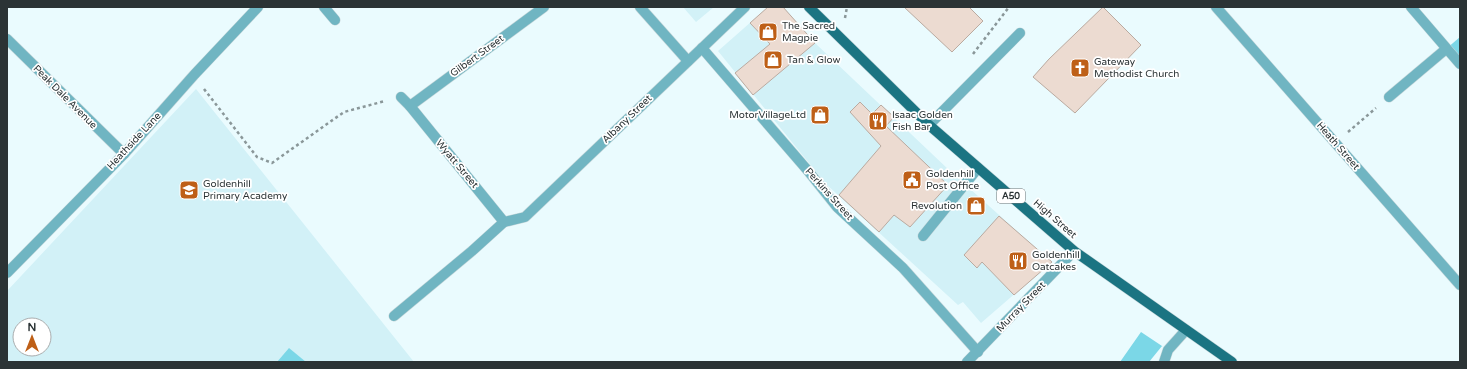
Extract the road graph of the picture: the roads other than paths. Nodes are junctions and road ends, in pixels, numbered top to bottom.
1 (258, 7) edge
2 (324, 7) edge
3 (544, 7) edge
4 (640, 7) edge
5 (745, 7) edge
6 (809, 7) edge
7 (1216, 7) edge
8 (1411, 7) edge
9 (335, 20) dead end
10 (1020, 33) dead end
11 (7, 39) edge
12 (702, 48) junction
13 (1446, 49) junction
14 (688, 61) junction
15 (1460, 64) edge
16 (401, 97) road end
17 (1389, 97) road end
18 (410, 106) junction
19 (929, 125) junction
20 (124, 154) junction
21 (978, 168) junction
22 (504, 222) junction
23 (923, 236) dead end
24 (1074, 251) junction
25 (7, 272) edge
26 (1460, 286) edge
27 (394, 316) dead end
28 (1186, 330) junction
29 (978, 352) junction
30 (967, 362) edge
31 (1164, 362) edge
32 (1232, 362) edge

1 - 20 street, Heathside Lane
2 - 9 street
3 - 18 street, Gilbert Street
4 - 14 street
5 - 12 street, Albany Street
6 - 19 main road, High Street / A50
7 - 26 street, Heath Street
8 - 13 street
10 - 19 street
11 - 20 street, Peak Dale Avenue
12 - 14 street, Albany Street
12 - 29 street, Perkins Street
13 - 15 street
13 - 17 street
14 - 22 street, Albany Street
16 - 18 street, Wyatt Street
18 - 22 street, Wyatt Street
19 - 21 main road, High Street / A50
20 - 25 street, Heathside Lane
21 - 23 street
21 - 24 main road, High Street / A50
22 - 27 street
24 - 28 main road, High Street / A50
24 - 29 street, Murray Street
28 - 31 street
28 - 32 main road, High Street / A50
29 - 30 street, Murray Street

